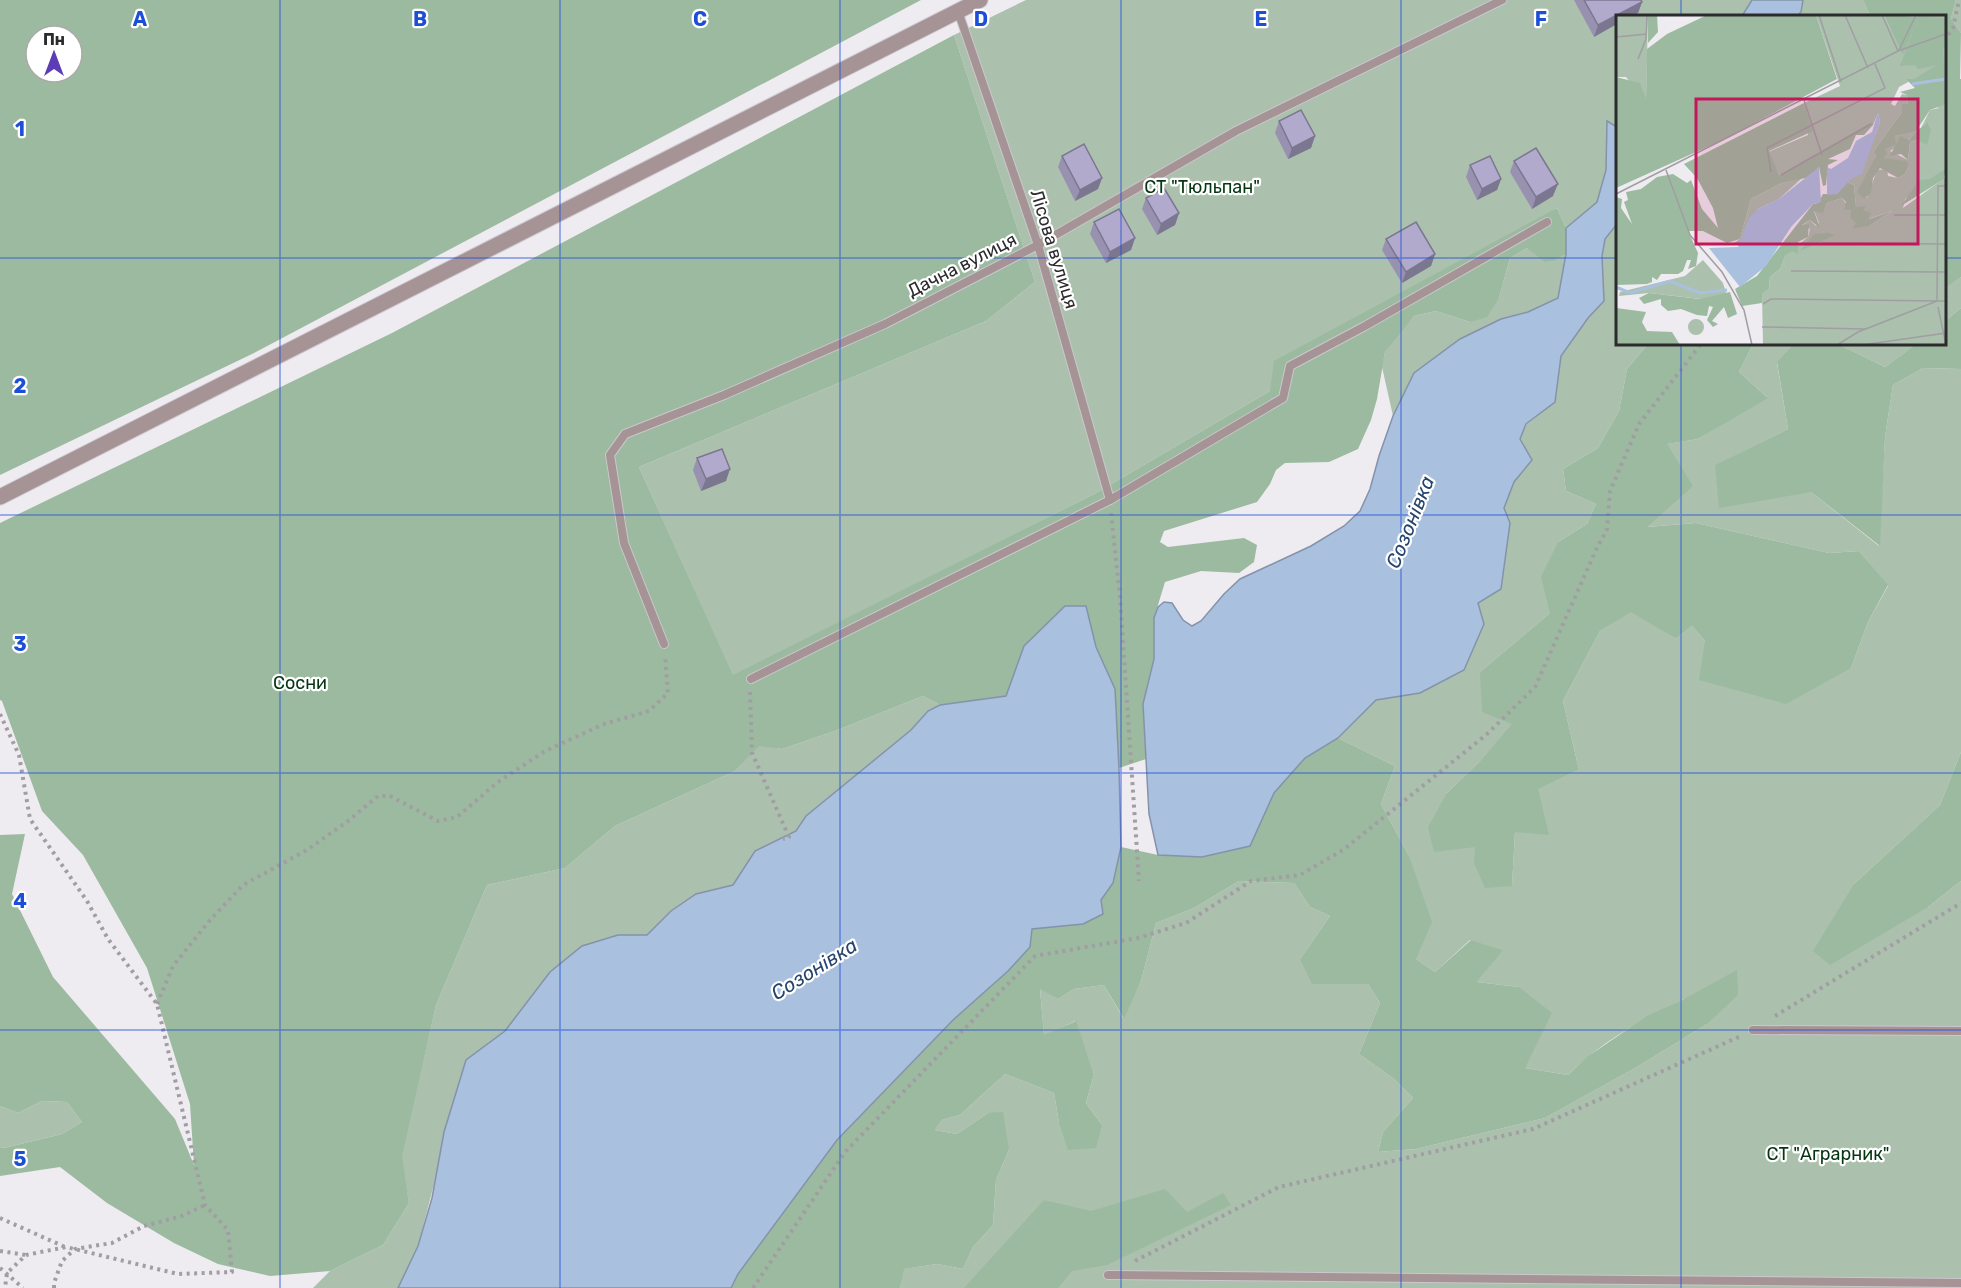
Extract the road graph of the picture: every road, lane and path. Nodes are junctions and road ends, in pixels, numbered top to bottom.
1 (980, 0) edge
2 (1502, 0) edge
3 (1959, 0) edge
4 (958, 11) junction
5 (1946, 38) edge
6 (1547, 222) dead end
7 (1038, 245) junction
8 (1700, 345) edge
9 (0, 497) edge
10 (1110, 500) junction
11 (664, 644) joint
12 (751, 679) joint
13 (0, 714) edge
14 (783, 839) dead end
15 (1139, 881) dead end
16 (1961, 903) edge
17 (157, 1004) junction
18 (1753, 1030) junction
19 (1961, 1032) edge
20 (205, 1205) junction
21 (0, 1218) edge
22 (66, 1247) junction
23 (75, 1249) junction
24 (0, 1251) edge
25 (26, 1255) junction
26 (0, 1268) edge
27 (8, 1273) junction
28 (1108, 1275) joint
29 (1961, 1283) edge
30 (5, 1288) edge
31 (23, 1288) edge
32 (54, 1288) edge
33 (753, 1288) edge

1 - 4 street
2 - 7 lane, Дачна вулиця
3 - 5 path
4 - 7 lane, Лісова вулиця
4 - 9 street
6 - 10 lane
7 - 10 lane, Лісова вулиця
7 - 11 lane, Дачна вулиця
8 - 33 path
10 - 12 lane
10 - 15 path
11 - 17 path
12 - 14 path
13 - 17 path
16 - 18 path
17 - 20 path
18 - 19 lane
18 - 28 path
20 - 23 path
20 - 23 path
21 - 22 path
22 - 23 path
22 - 25 path
23 - 32 path
24 - 25 path
25 - 27 path
26 - 27 path
27 - 30 path
27 - 31 path
28 - 29 lane

